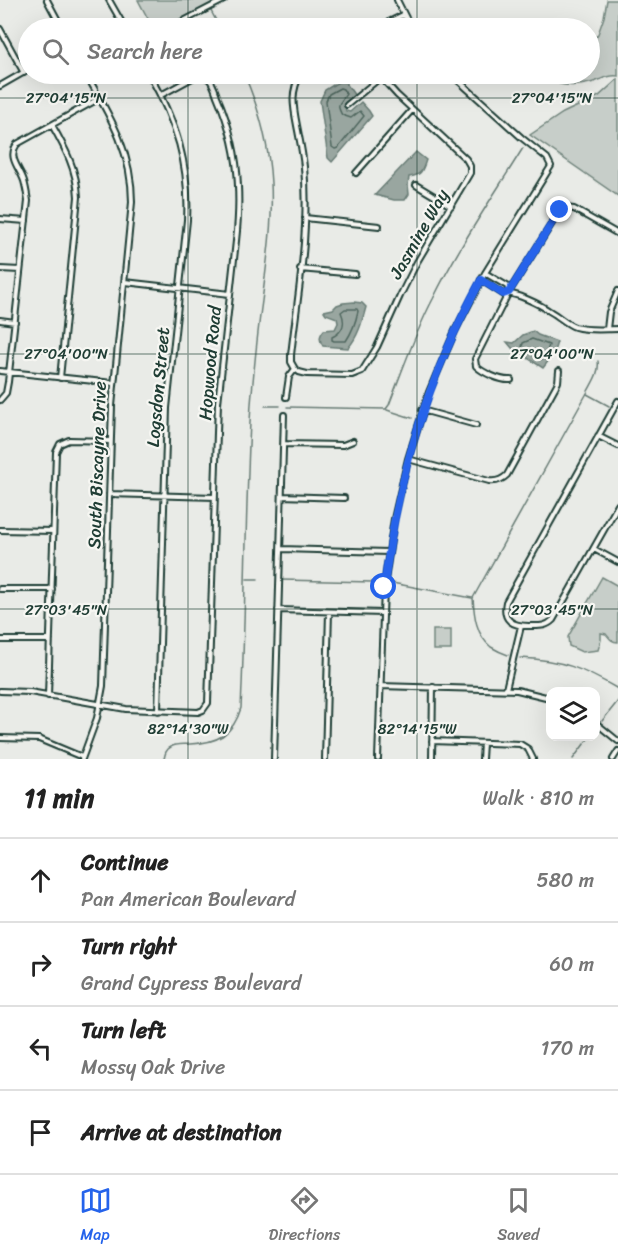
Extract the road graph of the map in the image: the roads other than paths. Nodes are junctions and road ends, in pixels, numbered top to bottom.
1 (47, 0) edge
2 (109, 0) edge
3 (224, 0) edge
4 (397, 0) edge
5 (403, 15) junction
6 (57, 18) edge
7 (119, 18) edge
8 (189, 18) edge
9 (397, 18) edge
10 (405, 18) edge
11 (0, 29) edge
12 (18, 59) edge
13 (18, 76) edge
14 (92, 84) edge
15 (155, 84) edge
16 (181, 84) edge
17 (213, 84) edge
18 (296, 84) edge
19 (369, 84) edge
20 (387, 84) edge
21 (462, 84) edge
22 (0, 86) edge
23 (161, 95) junction
24 (100, 98) junction
25 (347, 105) dead end
26 (412, 110) junction
27 (52, 125) junction
28 (356, 172) dead end
29 (416, 185) dead end
30 (451, 206) junction
31 (305, 218) junction
32 (0, 219) edge
33 (26, 221) junction
34 (379, 226) dead end
35 (618, 234) edge
36 (0, 269) edge
37 (300, 269) junction
38 (20, 270) junction
39 (485, 273) junction
40 (355, 274) dead end
41 (481, 280) junction
42 (124, 282) junction
43 (179, 289) junction
44 (618, 291) edge
45 (509, 292) junction
46 (230, 294) junction
47 (0, 320) edge
48 (15, 322) junction
49 (607, 329) junction
50 (618, 329) edge
51 (295, 369) junction
52 (0, 371) edge
53 (559, 371) dead end
54 (9, 372) junction
55 (60, 378) junction
56 (511, 380) dead end
57 (113, 383) junction
58 (286, 397) dead end
59 (0, 400) edge
60 (618, 401) edge
61 (422, 411) junction
62 (285, 415) dead end
63 (476, 425) dead end
64 (598, 436) junction
65 (110, 441) junction
66 (353, 441) dead end
67 (284, 444) junction
68 (618, 446) edge
69 (408, 459) junction
70 (109, 494) junction
71 (164, 496) junction
72 (282, 496) junction
73 (215, 497) junction
74 (344, 498) dead end
75 (618, 505) edge
76 (0, 530) edge
77 (53, 531) junction
78 (281, 549) junction
79 (594, 549) junction
80 (388, 552) junction
81 (618, 562) edge
82 (0, 590) edge
83 (52, 590) junction
84 (278, 610) junction
85 (329, 612) junction
86 (383, 613) junction
87 (521, 626) junction
88 (0, 640) edge
89 (50, 640) junction
90 (380, 686) junction
91 (433, 687) junction
92 (506, 689) junction
93 (0, 691) edge
94 (48, 696) junction
95 (546, 697) edge
96 (100, 705) junction
97 (158, 711) junction
98 (600, 726) edge
99 (0, 738) edge
100 (432, 741) junction
101 (618, 741) edge
102 (483, 743) junction
103 (618, 751) edge
104 (82, 758) edge
105 (274, 759) edge
106 (325, 759) edge
107 (378, 759) edge
108 (432, 759) edge
109 (482, 759) edge
110 (533, 759) edge
111 (613, 759) edge

1 - 6 street
2 - 7 street
3 - 8 street
4 - 5 street
5 - 9 street
5 - 10 street
11 - 12 street
13 - 22 street
14 - 24 street, South Biscayne Drive
15 - 23 street, Logsdon Street
16 - 23 street, Hopwood Road
17 - 46 street, Hopwood Road
18 - 31 street
19 - 25 street
20 - 26 street, Jasmine Way
21 - 39 street
23 - 43 street, Logsdon Street
24 - 27 street
24 - 42 street, South Biscayne Drive
26 - 28 street
26 - 30 street, Jasmine Way
27 - 33 street
27 - 55 street
29 - 30 street
30 - 51 street, Jasmine Way
31 - 34 street
31 - 37 street
32 - 33 street
33 - 38 street
35 - 45 street
36 - 38 street
37 - 40 street
37 - 51 street
38 - 48 street
39 - 41 street
39 - 45 street
41 - 45 street
41 - 61 street
42 - 43 street
42 - 57 street, South Biscayne Drive
43 - 46 street
43 - 71 street, Logsdon Street
44 - 49 street
45 - 49 street
45 - 56 street
46 - 73 street, Hopwood Road
47 - 48 street
48 - 54 street
49 - 50 street
51 - 58 street
52 - 54 street
53 - 69 street
54 - 55 street
54 - 59 street
55 - 57 street
57 - 65 street, South Biscayne Drive
60 - 64 street
61 - 63 street
61 - 69 street
62 - 67 street
64 - 68 street
64 - 87 street
65 - 70 street, South Biscayne Drive
65 - 77 street
66 - 67 street
67 - 72 street
69 - 80 street
70 - 71 street
70 - 96 street, South Biscayne Drive
71 - 73 street
71 - 97 street, Logsdon Street
72 - 74 street
72 - 78 street
73 - 97 street, Hopwood Road
75 - 79 street
76 - 77 street
77 - 83 street
78 - 80 street
78 - 84 street
79 - 81 street
79 - 87 street
80 - 86 street
82 - 83 street
83 - 89 street
84 - 85 street
84 - 105 street
85 - 86 street
85 - 106 street
86 - 90 street
87 - 92 street
88 - 89 street
89 - 94 street
90 - 91 street
90 - 107 street
91 - 92 street
91 - 100 street
92 - 95 street
93 - 94 street
94 - 96 street
96 - 97 street
96 - 104 street, South Biscayne Drive
98 - 101 street
99 - 104 street
100 - 102 street
100 - 108 street
102 - 109 street
102 - 110 street
103 - 111 street

